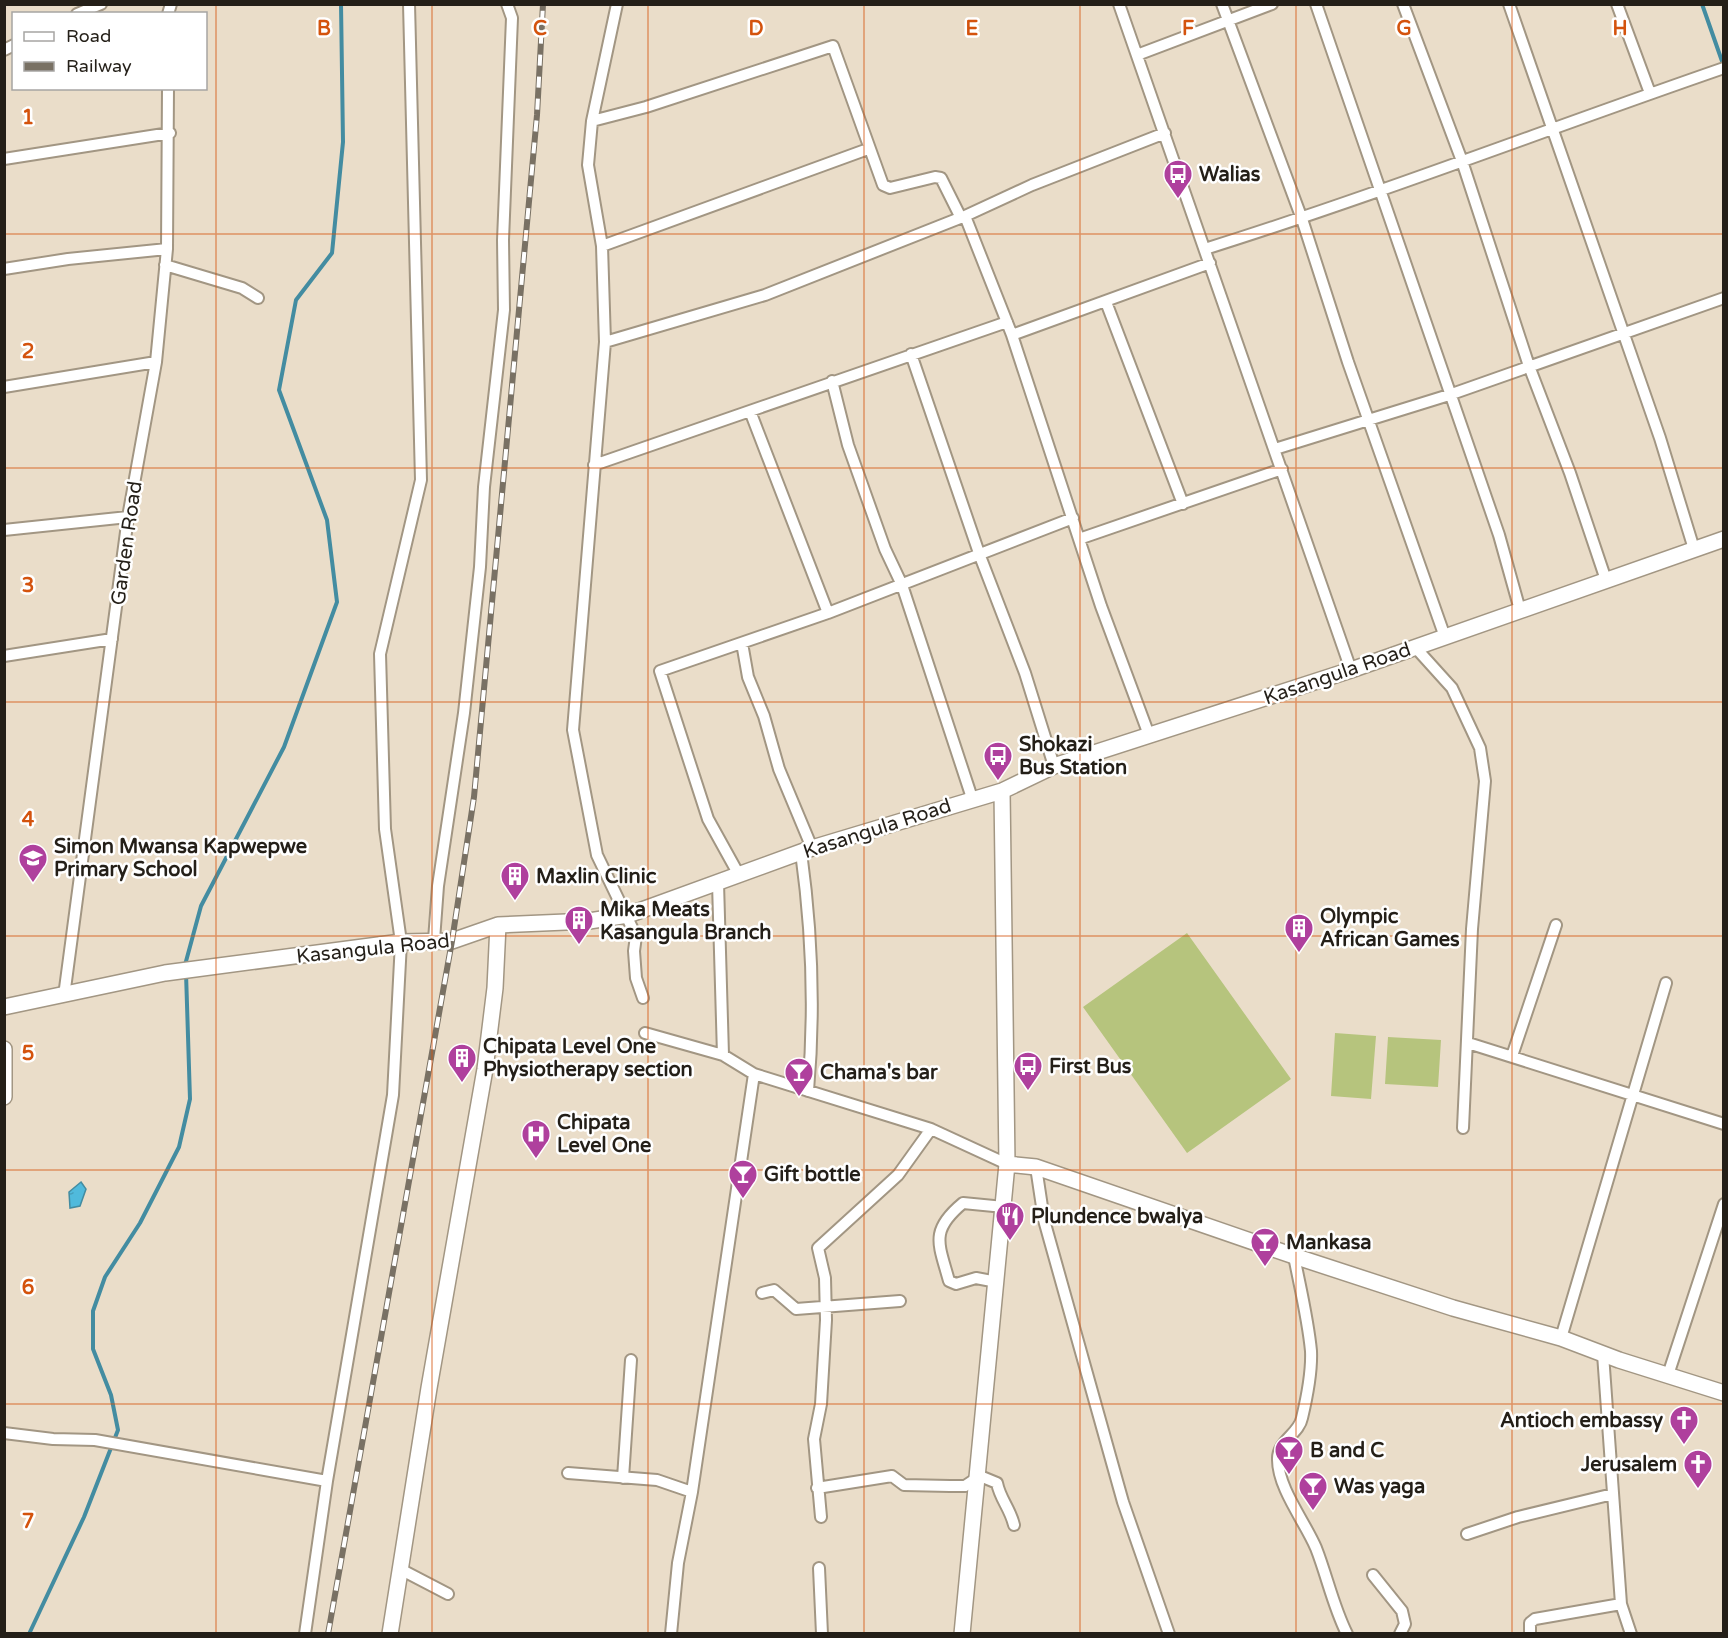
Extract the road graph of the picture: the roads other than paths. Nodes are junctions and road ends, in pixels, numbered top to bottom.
1 (101, 4) edge
2 (409, 4) edge
3 (507, 4) edge
4 (617, 4) edge
5 (1119, 4) edge
6 (1222, 4) edge
7 (1272, 4) edge
8 (1316, 4) edge
9 (1403, 4) edge
10 (1509, 4) edge
11 (1617, 4) edge
12 (82, 12) edge
13 (1228, 21) junction
14 (1137, 55) junction
15 (1724, 68) edge
16 (168, 90) edge
17 (1650, 93) junction
18 (592, 121) junction
19 (1551, 128) junction
20 (170, 133) junction
21 (1165, 133) junction
22 (868, 149) junction
23 (4, 159) edge
24 (1462, 161) junction
25 (1381, 192) junction
26 (963, 217) junction
27 (1302, 219) junction
28 (602, 246) junction
29 (167, 249) junction
30 (1205, 249) junction
31 (1210, 263) junction
32 (165, 265) junction
33 (4, 269) edge
34 (258, 298) dead end
35 (1106, 302) junction
36 (1723, 302) edge
37 (1007, 322) junction
38 (1622, 333) junction
39 (1012, 335) junction
40 (605, 342) junction
41 (911, 354) junction
42 (156, 362) junction
43 (1529, 366) junction
44 (832, 381) junction
45 (4, 387) edge
46 (1449, 394) junction
47 (750, 411) junction
48 (1368, 420) junction
49 (1275, 449) junction
50 (594, 465) junction
51 (1282, 469) junction
52 (1183, 504) junction
53 (128, 517) junction
54 (1072, 518) junction
55 (4, 530) edge
56 (1079, 539) junction
57 (1724, 539) edge
58 (1694, 549) junction
59 (980, 556) junction
60 (1606, 580) junction
61 (902, 585) junction
62 (1520, 610) junction
63 (828, 613) junction
64 (1445, 637) junction
65 (112, 639) junction
66 (742, 643) junction
67 (1415, 647) junction
68 (4, 656) edge
69 (1351, 670) junction
70 (1149, 735) junction
71 (1054, 766) junction
72 (1002, 791) junction
73 (972, 798) junction
74 (806, 850) junction
75 (739, 875) junction
76 (718, 883) junction
77 (628, 915) junction
78 (498, 925) junction
79 (1556, 926) dead end
80 (434, 940) junction
81 (401, 942) junction
82 (1666, 983) dead end
83 (64, 996) junction
84 (643, 998) dead end
85 (4, 1006) edge
86 (645, 1033) dead end
87 (1468, 1042) junction
88 (4, 1048) edge
89 (723, 1055) junction
90 (1512, 1056) junction
91 (754, 1074) junction
92 (808, 1091) junction
93 (1633, 1094) junction
94 (4, 1097) edge
95 (1724, 1124) edge
96 (1463, 1128) dead end
97 (931, 1129) junction
98 (1007, 1164) junction
99 (1036, 1167) junction
100 (1724, 1204) edge
101 (1004, 1207) junction
102 (1294, 1256) junction
103 (997, 1282) junction
104 (762, 1293) dead end
105 (900, 1301) dead end
106 (825, 1307) junction
107 (1561, 1338) junction
108 (1603, 1354) junction
109 (632, 1360) dead end
110 (1668, 1375) junction
111 (1724, 1393) edge
112 (4, 1433) edge
113 (568, 1473) dead end
114 (978, 1477) junction
115 (623, 1478) junction
116 (327, 1480) junction
117 (817, 1488) junction
118 (692, 1492) junction
119 (1613, 1494) junction
120 (821, 1517) dead end
121 (1014, 1525) dead end
122 (1467, 1534) dead end
123 (819, 1568) dead end
124 (400, 1569) junction
125 (1373, 1575) dead end
126 (448, 1594) dead end
127 (1621, 1604) junction
128 (305, 1634) edge
129 (390, 1634) edge
130 (671, 1634) edge
131 (822, 1634) edge
132 (962, 1634) edge
133 (1169, 1634) edge
134 (1347, 1634) edge
135 (1400, 1634) edge
136 (1530, 1634) edge
137 (1631, 1634) edge

1 - 12 street
2 - 81 street
3 - 80 street
4 - 18 street
5 - 14 street
6 - 13 street
7 - 13 street
8 - 25 street
9 - 24 street
10 - 19 street
11 - 17 street
13 - 14 street
13 - 27 street
14 - 21 street
15 - 17 street
16 - 20 street, Garden Road
17 - 19 street
18 - 22 street
18 - 28 street
19 - 24 street
19 - 38 street
20 - 23 street
20 - 29 street, Garden Road
21 - 26 street
21 - 30 street
22 - 26 street
22 - 28 street
24 - 25 street
24 - 43 street
25 - 27 street
25 - 46 street
26 - 37 street
26 - 40 street
27 - 30 street
27 - 48 street
28 - 40 street
29 - 32 street, Garden Road
29 - 33 street
30 - 31 street
31 - 35 street
31 - 49 street
32 - 34 street
32 - 42 street, Garden Road
35 - 39 street
35 - 52 street
36 - 38 street
37 - 39 street
37 - 41 street
38 - 43 street
38 - 58 street
39 - 54 street
40 - 50 street
41 - 44 street
41 - 59 street
42 - 45 street
42 - 53 street, Garden Road
43 - 46 street
43 - 60 street
44 - 47 street
44 - 61 street
46 - 48 street
46 - 62 street
47 - 50 street
47 - 63 street
48 - 49 street
48 - 64 street
49 - 51 street
50 - 77 street
51 - 52 street
51 - 69 street
52 - 56 street
53 - 55 street
53 - 65 street, Garden Road
54 - 56 street
54 - 59 street
56 - 70 street
57 - 58 street, Kasangula Road
58 - 60 street, Kasangula Road
59 - 61 street
59 - 71 street
60 - 62 street, Kasangula Road
61 - 63 street
61 - 73 street
62 - 64 street, Kasangula Road
63 - 66 street
64 - 67 street, Kasangula Road
65 - 68 street
65 - 83 street, Garden Road
66 - 74 street
66 - 75 street
67 - 69 street, Kasangula Road
67 - 87 street
69 - 70 street, Kasangula Road
70 - 71 street, Kasangula Road
71 - 72 street, Kasangula Road
72 - 73 street, Kasangula Road
72 - 98 street
73 - 74 street, Kasangula Road
74 - 75 street, Kasangula Road
74 - 92 street
75 - 76 street, Kasangula Road
76 - 77 street, Kasangula Road
76 - 89 street
77 - 78 street, Kasangula Road
77 - 84 street
78 - 80 street, Kasangula Road
78 - 124 street
79 - 90 street
80 - 81 street, Kasangula Road
81 - 83 street, Kasangula Road
81 - 116 street
82 - 93 street
83 - 85 street, Kasangula Road
86 - 89 street
87 - 90 street
87 - 96 street
88 - 94 street
89 - 91 street
90 - 93 street
91 - 92 street
91 - 118 street
92 - 97 street
93 - 95 street
93 - 107 street
97 - 98 street
97 - 106 street
98 - 99 street
98 - 101 street
99 - 102 street
99 - 133 street
100 - 110 street
101 - 103 street
101 - 103 street
102 - 107 street
102 - 134 street
103 - 114 street
104 - 106 street
105 - 106 street
106 - 117 street
107 - 108 street
108 - 110 street
108 - 119 street
109 - 115 street
110 - 111 street
112 - 116 street
113 - 115 street
114 - 117 street
114 - 121 street
114 - 132 street
115 - 118 street
116 - 128 street
117 - 120 street
118 - 130 street
119 - 122 street
119 - 127 street
123 - 131 street
124 - 126 street
124 - 129 street
125 - 135 street
127 - 136 street
127 - 137 street

